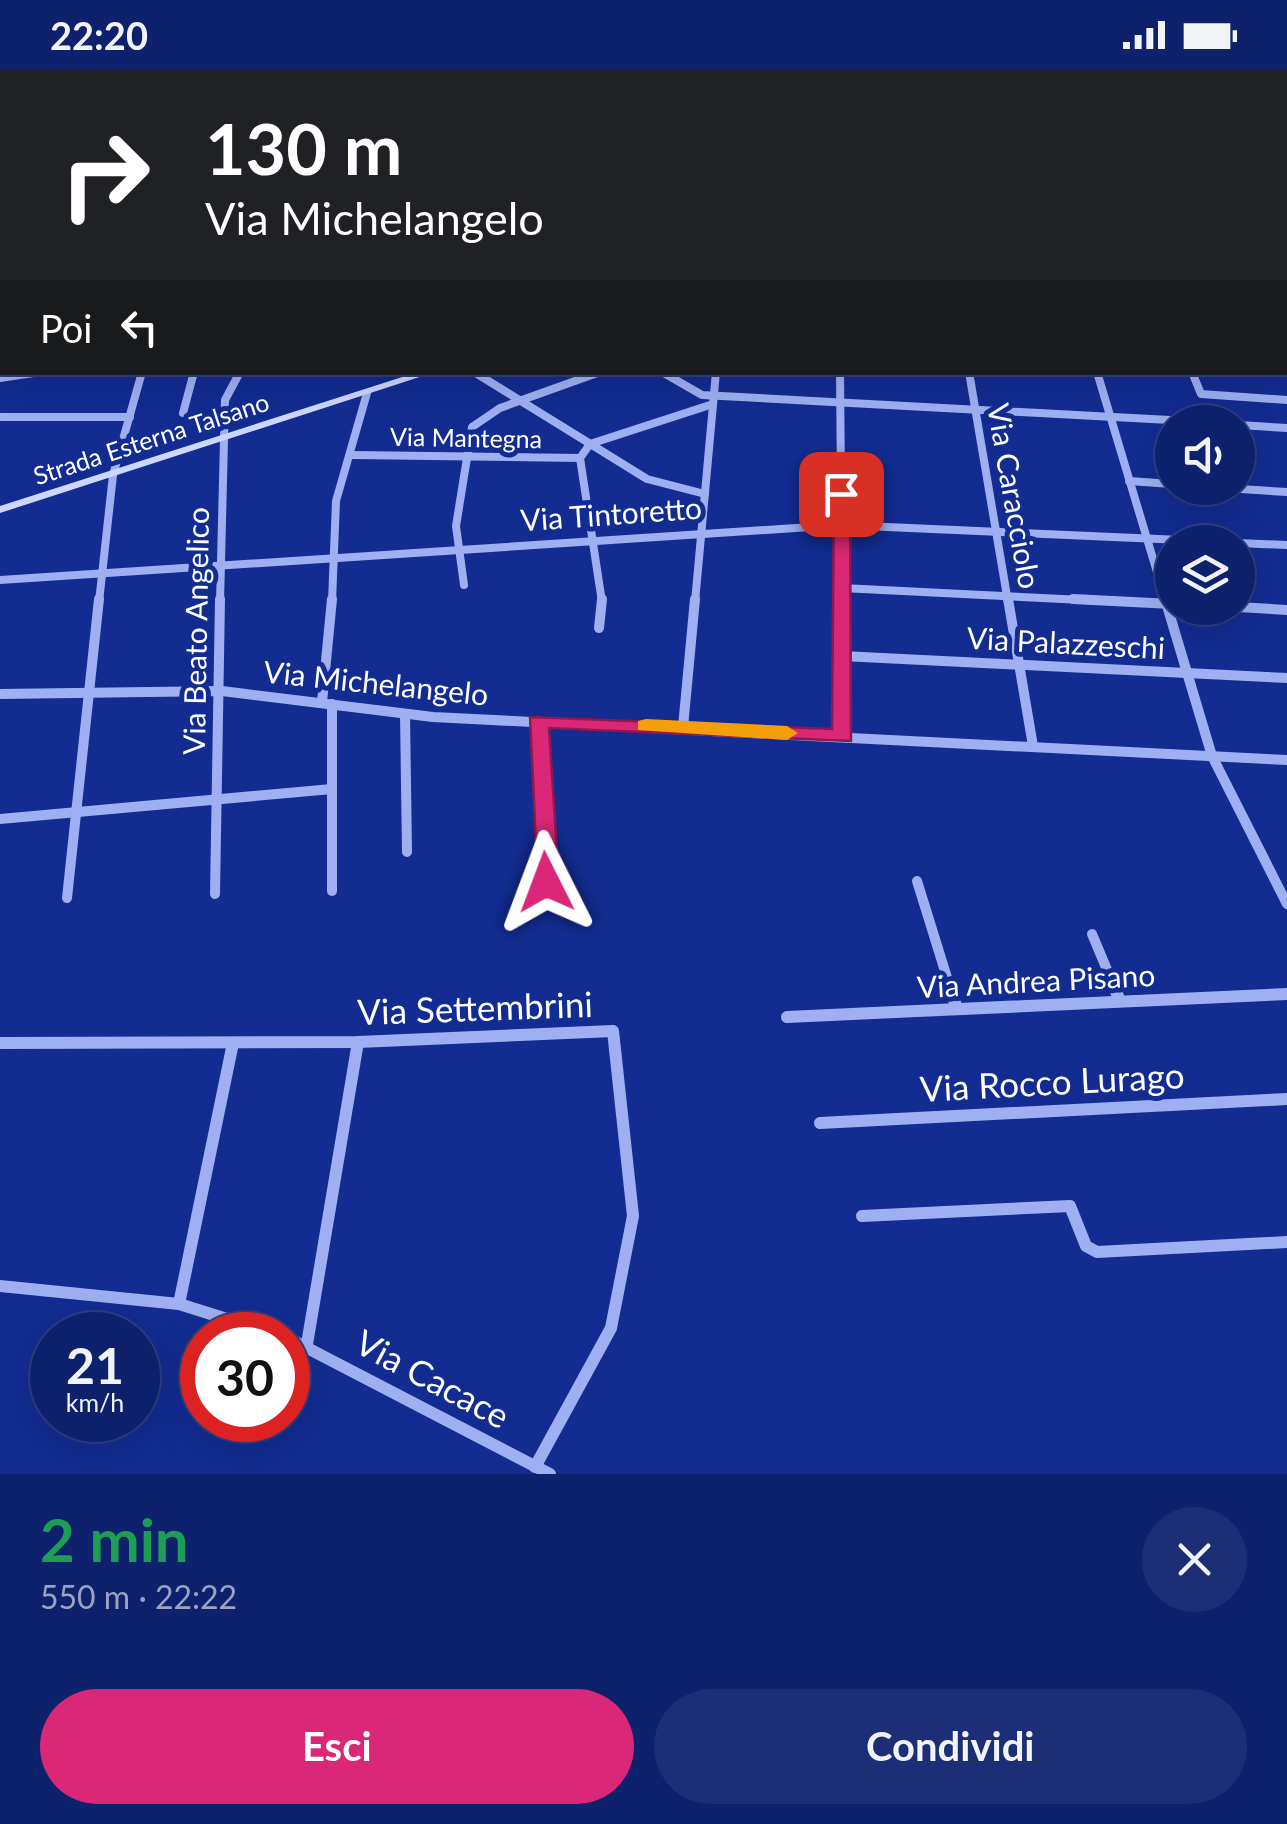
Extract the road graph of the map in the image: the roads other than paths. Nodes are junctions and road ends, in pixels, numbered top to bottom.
1 (141, 375) edge
2 (193, 375) edge
3 (238, 375) edge
4 (421, 375) edge
5 (479, 375) edge
6 (591, 375) edge
7 (667, 375) edge
8 (716, 375) edge
9 (840, 375) edge
10 (970, 375) edge
11 (1097, 375) edge
12 (1193, 375) edge
13 (367, 393) junction
14 (519, 400) junction
15 (713, 400) junction
16 (1287, 400) edge
17 (840, 402) junction
18 (975, 407) junction
19 (183, 413) dead end
20 (1109, 416) junction
21 (130, 417) junction
22 (0, 418) edge
23 (1155, 419) edge
24 (1255, 425) edge
25 (1287, 428) edge
26 (222, 440) junction
27 (590, 444) junction
28 (352, 455) junction
29 (466, 456) junction
30 (580, 458) junction
31 (113, 475) junction
32 (1129, 482) junction
33 (1155, 483) edge
34 (1255, 490) edge
35 (1287, 492) edge
36 (704, 494) junction
37 (0, 510) edge
38 (841, 526) junction
39 (701, 532) junction
40 (996, 532) junction
41 (1147, 538) junction
42 (1155, 538) edge
43 (594, 539) junction
44 (1255, 544) edge
45 (1287, 546) edge
46 (459, 547) junction
47 (333, 557) junction
48 (1155, 562) edge
49 (220, 565) junction
50 (104, 573) junction
51 (0, 580) edge
52 (464, 586) dead end
53 (842, 588) junction
54 (1007, 595) junction
55 (1155, 603) edge
56 (1255, 609) edge
57 (1287, 610) edge
58 (1174, 625) edge
59 (599, 628) dead end
60 (842, 656) junction
61 (1018, 665) junction
62 (1186, 673) junction
63 (1287, 678) edge
64 (222, 691) junction
65 (90, 693) junction
66 (0, 694) edge
67 (327, 703) junction
68 (405, 714) junction
69 (538, 721) junction
70 (684, 727) junction
71 (843, 736) junction
72 (1034, 746) junction
73 (1212, 756) junction
74 (1287, 760) edge
75 (332, 788) junction
76 (216, 799) junction
77 (76, 812) junction
78 (0, 819) edge
79 (407, 852) dead end
80 (917, 881) dead end
81 (546, 882) dead end
82 (332, 892) dead end
83 (215, 894) dead end
84 (67, 898) dead end
85 (1287, 904) edge
86 (1092, 934) dead end
87 (1287, 994) edge
88 (1120, 1001) junction
89 (956, 1009) junction
90 (787, 1017) dead end
91 (233, 1042) junction
92 (358, 1042) junction
93 (0, 1043) edge
94 (1287, 1099) edge
95 (820, 1124) dead end
96 (862, 1216) dead end
97 (1287, 1242) edge
98 (0, 1286) edge
99 (180, 1304) junction
100 (205, 1312) edge
101 (310, 1326) edge
102 (310, 1346) edge
103 (542, 1471) edge

1 - 21 street
2 - 19 street
3 - 26 street, Via Beato Angelico
4 - 13 street, Strada Esterna Talsano
5 - 14 street
6 - 14 street
7 - 15 street
8 - 15 street
9 - 17 street
10 - 18 street, Via Caracciolo
11 - 20 street
12 - 16 street
13 - 26 street, Strada Esterna Talsano
13 - 28 street
14 - 27 street
14 - 29 street
15 - 17 street
15 - 27 street
15 - 36 street
17 - 18 street
17 - 38 street
18 - 20 street
18 - 40 street, Via Caracciolo
20 - 23 street
20 - 32 street
21 - 22 street
21 - 31 street
24 - 25 street
26 - 31 street, Strada Esterna Talsano
26 - 49 street, Via Beato Angelico
27 - 30 street
27 - 36 street
28 - 29 street, Via Mantegna
28 - 47 street
29 - 30 street, Via Mantegna
29 - 46 street
30 - 43 street
31 - 37 street, Strada Esterna Talsano
31 - 50 street
32 - 33 street
32 - 41 street
34 - 35 street
36 - 39 street
38 - 39 street, Via Tintoretto
38 - 40 street, Via Tintoretto
38 - 53 street
39 - 43 street, Via Tintoretto
39 - 70 street
40 - 41 street, Via Tintoretto
40 - 54 street, Via Caracciolo
41 - 42 street, Via Tintoretto
41 - 48 street
43 - 46 street, Via Tintoretto
43 - 59 street
44 - 45 street
46 - 47 street, Via Tintoretto
46 - 52 street
47 - 49 street, Via Tintoretto
47 - 67 street
49 - 50 street, Via Tintoretto
49 - 64 street, Via Beato Angelico
50 - 51 street, Via Tintoretto
50 - 65 street
53 - 54 street
53 - 60 street
54 - 55 street
54 - 61 street, Via Caracciolo
56 - 57 street
58 - 62 street
60 - 61 street, Via Palazzeschi
60 - 71 street
61 - 62 street, Via Palazzeschi
61 - 72 street, Via Caracciolo
62 - 63 street, Via Palazzeschi
62 - 73 street
64 - 65 street, Via Michelangelo
64 - 67 street, Via Michelangelo
64 - 76 street, Via Beato Angelico
65 - 66 street, Via Michelangelo
65 - 77 street
67 - 68 street, Via Michelangelo
67 - 75 street
68 - 69 street, Via Michelangelo
68 - 79 street
69 - 70 street, Via Michelangelo
69 - 81 street
70 - 71 street, Via Michelangelo
71 - 72 street, Via Michelangelo
72 - 73 street, Via Michelangelo
73 - 74 street, Via Michelangelo
73 - 85 street
75 - 76 street
75 - 82 street
76 - 77 street
76 - 83 street, Via Beato Angelico
77 - 78 street
77 - 84 street
80 - 89 street
86 - 88 street
87 - 88 street, Via Andrea Pisano
88 - 89 street, Via Andrea Pisano
89 - 90 street, Via Andrea Pisano
91 - 92 street, Via Settembrini
91 - 93 street, Via Settembrini
91 - 99 street
92 - 101 street
92 - 103 street, Via Settembrini
94 - 95 street, Via Rocco Lurago
96 - 97 street
98 - 99 street
99 - 100 street
102 - 103 street, Via Cacace

